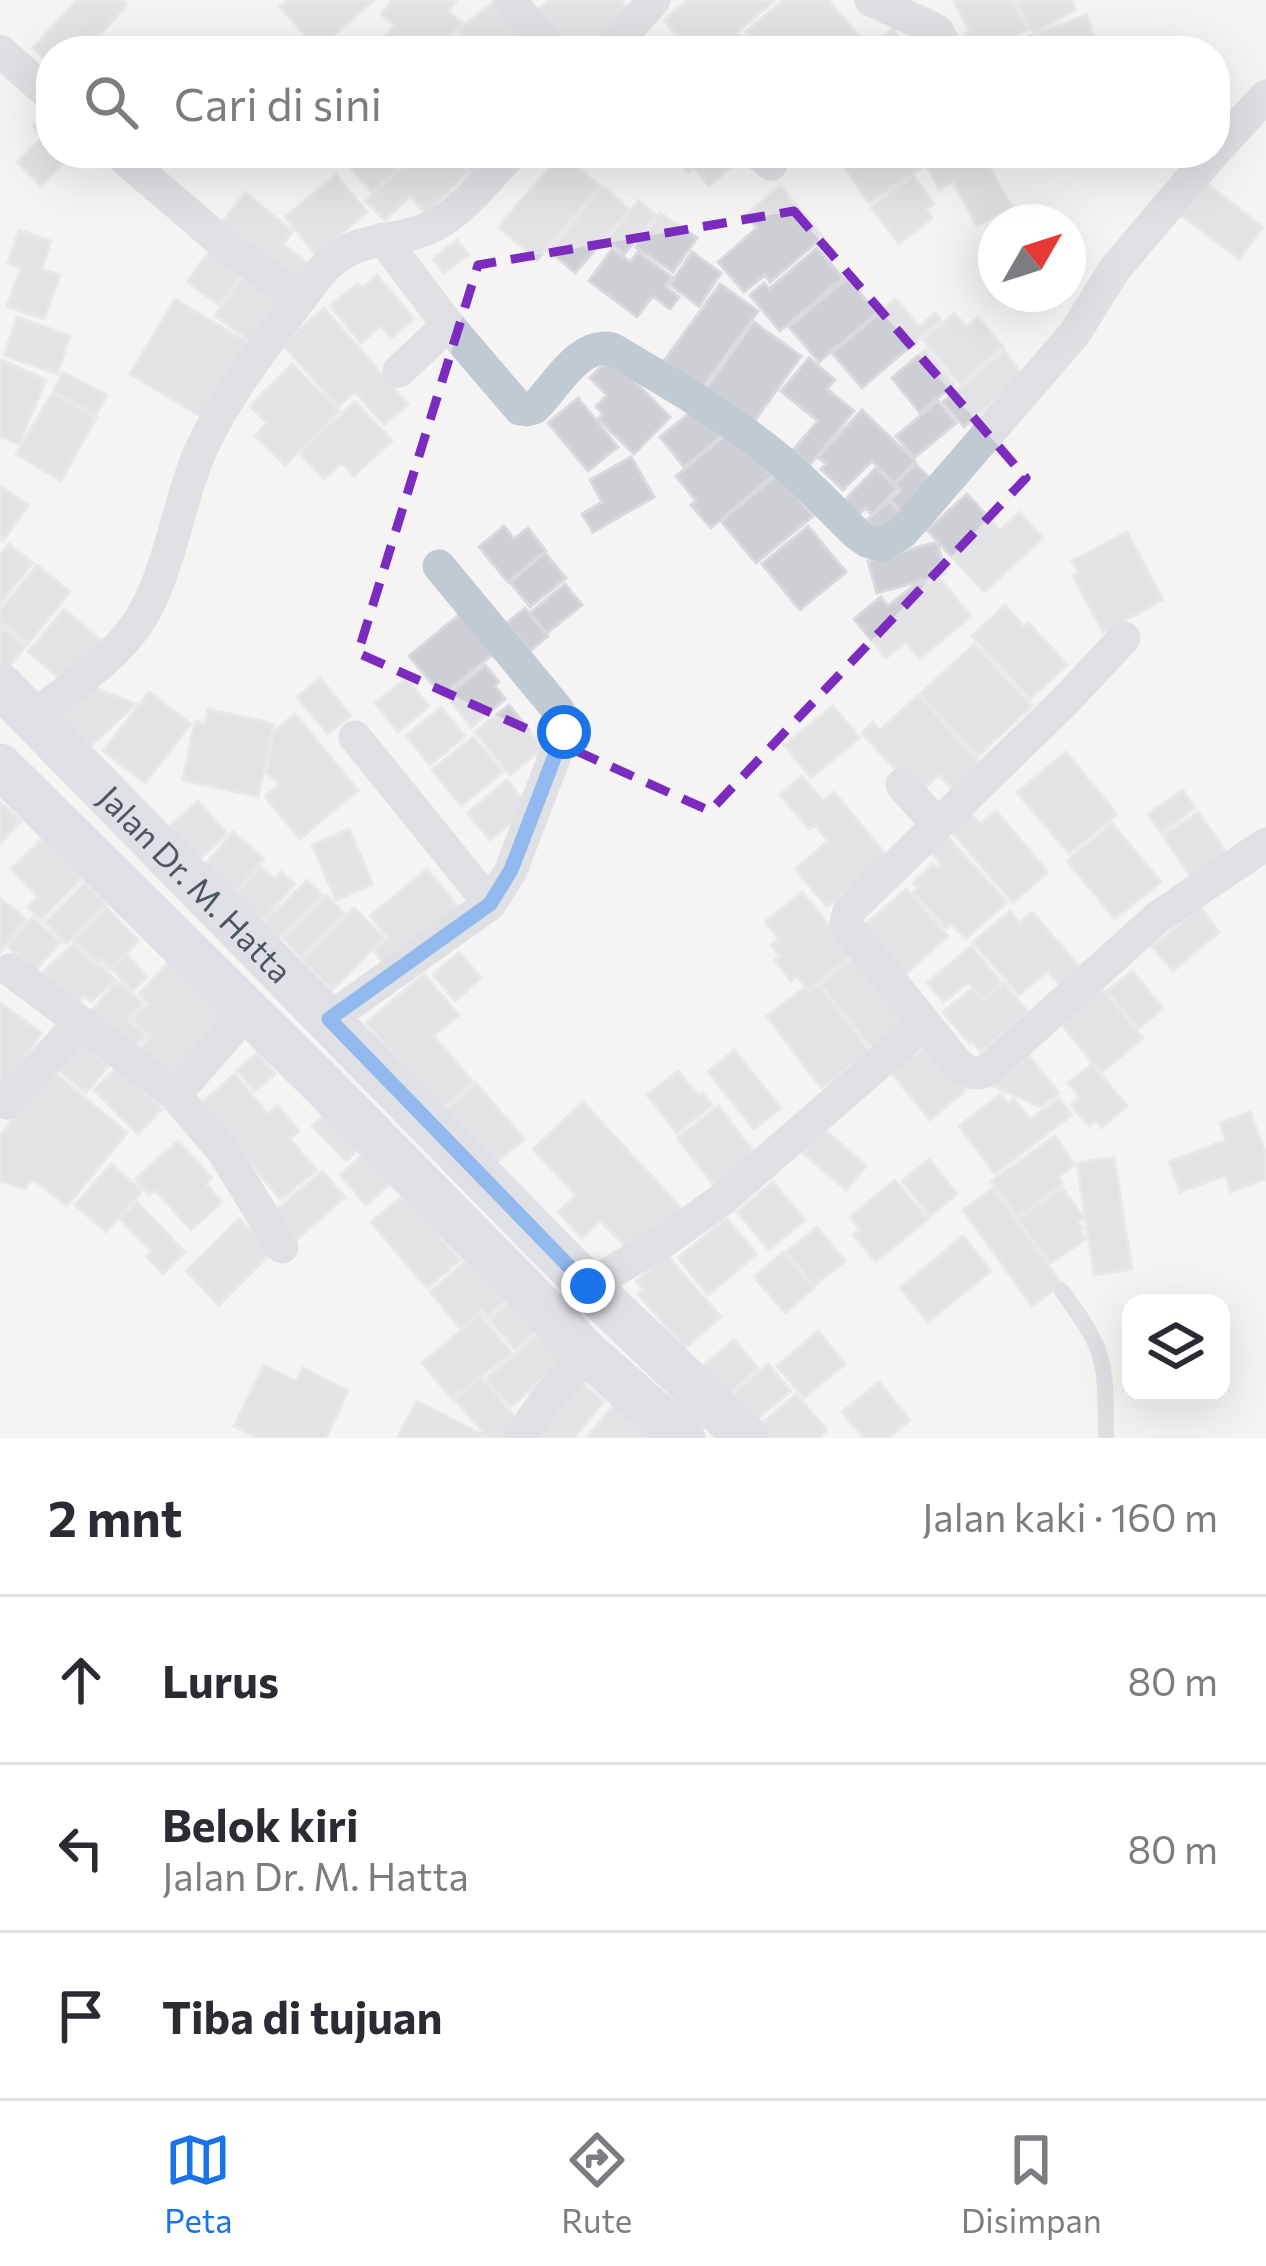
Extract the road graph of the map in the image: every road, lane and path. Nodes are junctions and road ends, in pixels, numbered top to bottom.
1 (510, 0) edge
2 (654, 0) edge
3 (871, 0) edge
4 (540, 36) edge
5 (633, 36) edge
6 (940, 36) edge
7 (0, 51) edge
8 (36, 83) edge
9 (1266, 96) edge
10 (1230, 135) edge
11 (135, 168) edge
12 (497, 168) edge
13 (1199, 168) edge
14 (383, 239) junction
15 (301, 298) junction
16 (448, 325) junction
17 (399, 371) dead end
18 (439, 566) dead end
19 (1124, 638) dead end
20 (0, 685) edge
21 (34, 717) junction
22 (355, 737) dead end
23 (0, 766) edge
24 (902, 785) dead end
25 (937, 824) junction
26 (1266, 844) edge
27 (490, 904) junction
28 (10, 970) dead end
29 (248, 1011) junction
30 (329, 1019) junction
31 (80, 1022) junction
32 (924, 1024) junction
33 (175, 1095) junction
34 (2, 1104) edge
35 (282, 1246) dead end
36 (588, 1286) junction
37 (1062, 1291) dead end
38 (588, 1354) junction
39 (519, 1438) edge
40 (682, 1438) edge
41 (747, 1438) edge
42 (1106, 1438) edge

1 - 4 street
2 - 5 street
3 - 6 street
7 - 8 street
9 - 10 street
11 - 15 street
12 - 14 street
13 - 16 street
14 - 15 street
14 - 16 street
15 - 21 street
16 - 17 street
18 - 27 street
19 - 25 street
20 - 21 main road, Jalan Dr. M. Hatta
21 - 30 main road, Jalan Dr. M. Hatta
22 - 27 street
23 - 29 main road, Jalan Dr. M. Hatta
24 - 25 street
25 - 32 street
26 - 32 street
27 - 30 street
28 - 31 street
29 - 33 street
29 - 38 main road, Jalan Dr. M. Hatta
30 - 36 main road, Jalan Dr. M. Hatta
31 - 33 street
31 - 34 street
32 - 36 street
33 - 35 street
36 - 41 main road, Jalan Dr. M. Hatta
37 - 42 lane
38 - 39 street
38 - 40 main road, Jalan Dr. M. Hatta

